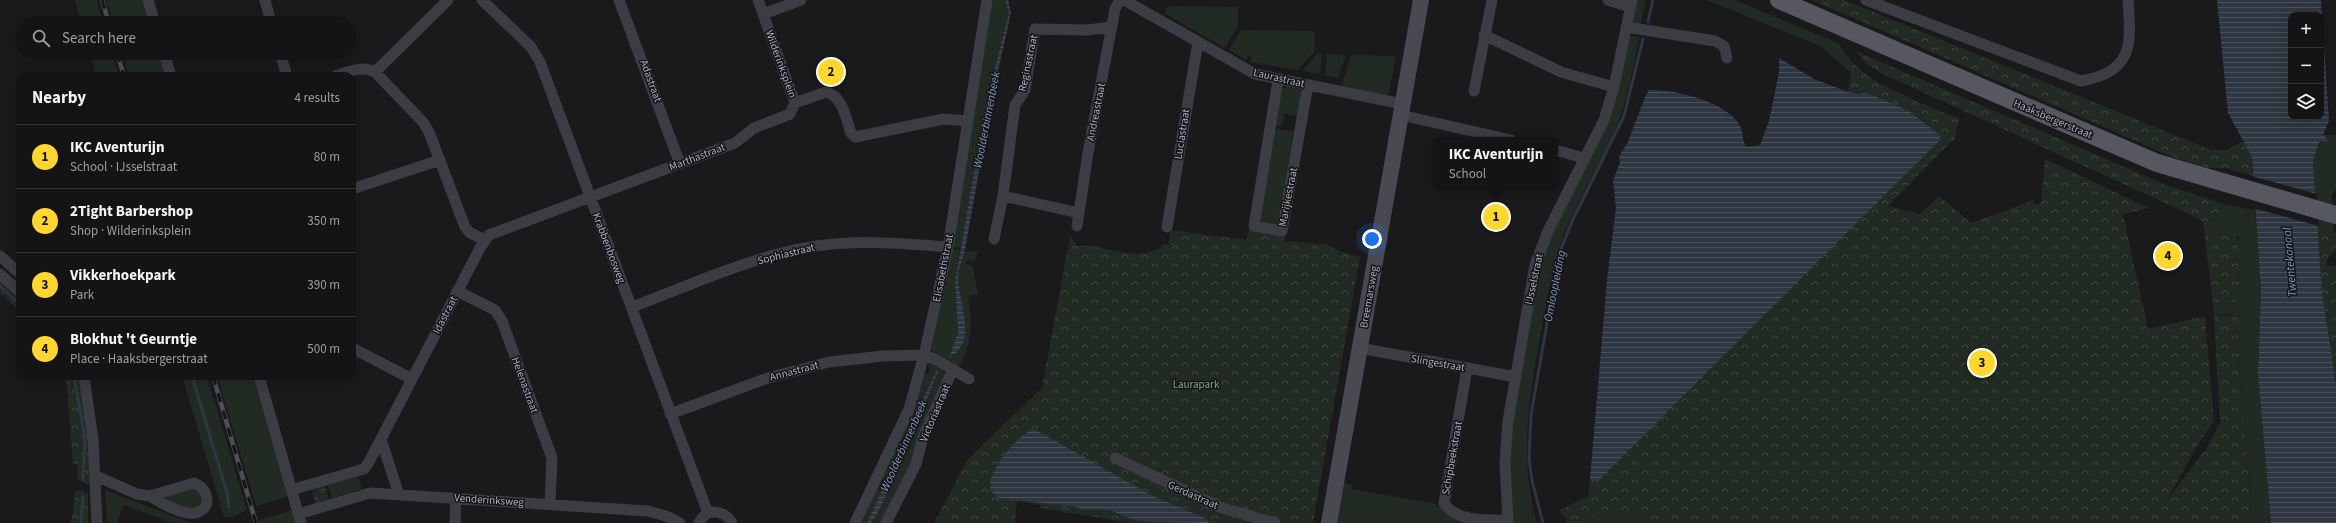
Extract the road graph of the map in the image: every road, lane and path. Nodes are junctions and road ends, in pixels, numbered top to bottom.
1 (148, 0) edge
2 (265, 0) edge
3 (448, 0) edge
4 (482, 0) edge
5 (619, 0) edge
6 (758, 0) edge
7 (987, 0) edge
8 (1120, 0) edge
9 (1124, 0) edge
10 (1421, 0) edge
11 (1492, 0) edge
12 (1608, 0) edge
13 (1779, 0) edge
14 (1866, 0) edge
15 (2128, 0) edge
16 (800, 1) edge
17 (1631, 3) edge
18 (763, 14) junction
19 (153, 16) edge
20 (270, 16) edge
21 (1112, 27) junction
22 (1626, 27) junction
23 (1484, 35) junction
24 (1198, 42) junction
25 (1726, 58) dead end
26 (166, 60) edge
27 (282, 60) edge
28 (170, 72) edge
29 (286, 72) edge
30 (351, 72) edge
31 (375, 72) junction
32 (1278, 80) junction
33 (1308, 85) junction
34 (1614, 87) junction
35 (1474, 91) dead end
36 (795, 103) junction
37 (1402, 109) junction
38 (968, 121) junction
39 (1500, 137) edge
40 (1558, 151) edge
41 (1584, 158) junction
42 (440, 160) junction
43 (680, 164) junction
44 (356, 188) edge
45 (1003, 196) junction
46 (589, 197) junction
47 (1079, 213) junction
48 (2332, 214) edge
49 (1077, 226) dead end
50 (1167, 227) dead end
51 (994, 239) dead end
52 (485, 240) junction
53 (948, 247) junction
54 (0, 256) edge
55 (16, 270) edge
56 (0, 274) edge
57 (16, 288) edge
58 (457, 291) junction
59 (632, 307) junction
60 (1360, 348) junction
61 (356, 350) edge
62 (924, 355) junction
63 (1467, 368) junction
64 (954, 369) junction
65 (1516, 377) junction
66 (412, 379) junction
67 (969, 379) dead end
68 (84, 380) edge
69 (260, 380) edge
70 (670, 414) junction
71 (381, 439) junction
72 (1115, 458) dead end
73 (96, 476) junction
74 (291, 490) junction
75 (399, 495) junction
76 (150, 496) junction
77 (456, 498) junction
78 (550, 504) junction
79 (708, 513) junction
80 (299, 518) edge
81 (1507, 521) edge
82 (97, 523) edge
83 (455, 523) edge
84 (680, 523) edge
85 (699, 523) edge
86 (732, 523) edge
87 (855, 523) edge
88 (886, 523) edge
89 (1275, 523) edge
90 (1329, 523) edge

1 - 19 street
2 - 20 street
3 - 31 street
4 - 46 street, Krabbenbosweg
5 - 43 street, Adastraat
6 - 18 street, Wilderinksplein
7 - 38 street, Elisabethstraat
8 - 21 street, Andreastraat
9 - 24 street, Laurastraat
10 - 37 street, Breemarsweg
11 - 23 street
12 - 17 street
13 - 48 main road, Haaksbergerstraat
14 - 15 street
16 - 18 street
17 - 22 street, IJsselstraat
18 - 36 street, Wilderinksplein
21 - 45 street, Reginastraat
21 - 47 street, Andreastraat
22 - 25 street
22 - 34 street, IJsselstraat
23 - 34 street
23 - 35 street
24 - 32 street, Laurastraat
24 - 50 street, Luciastraat
26 - 28 street
27 - 29 street
30 - 31 street
31 - 42 street
32 - 33 street, Laurastraat
32 - 33 street, Marijkestraat
33 - 37 street, Laurastraat
34 - 41 street, IJsselstraat
36 - 38 street, Wilderinksplein
36 - 43 street, Marthastraat
37 - 39 street, Laurastraat
37 - 60 street, Breemarsweg
38 - 53 street, Elisabethstraat
40 - 41 street
41 - 65 street, IJsselstraat
42 - 44 street
42 - 52 street
43 - 46 street, Marthastraat
45 - 47 street
45 - 51 street, Reginastraat
46 - 52 street, Idastraat
46 - 59 street, Krabbenbosweg
47 - 49 street, Andreastraat
52 - 58 street, Idastraat
53 - 59 street, Sophiastraat
53 - 62 street, Elisabethstraat
54 - 55 street
56 - 57 street
58 - 66 street, Idastraat
58 - 78 street, Helenastraat
59 - 70 street, Krabbenbosweg
60 - 63 street, Slingestraat
60 - 90 street, Breemarsweg
61 - 66 street
62 - 64 street, Victoriastraat
62 - 70 street, Annastraat
62 - 87 street, Elisabethstraat
63 - 65 street, Slingestraat
63 - 81 street, Schipbeekstraat
64 - 67 street, Victoriastraat
64 - 88 street, Victoriastraat
65 - 81 street, IJsselstraat
66 - 71 street, Idastraat
68 - 73 street
69 - 74 street
70 - 79 street, Krabbenbosweg
71 - 74 street
71 - 75 street
72 - 89 street, Gerdastraat
73 - 76 street
73 - 82 street
74 - 80 street
75 - 77 street, Venderinksweg
75 - 80 street, Venderinksweg
76 - 76 street
77 - 78 street, Venderinksweg
77 - 83 street
78 - 84 street, Venderinksweg
79 - 85 street
79 - 86 street

